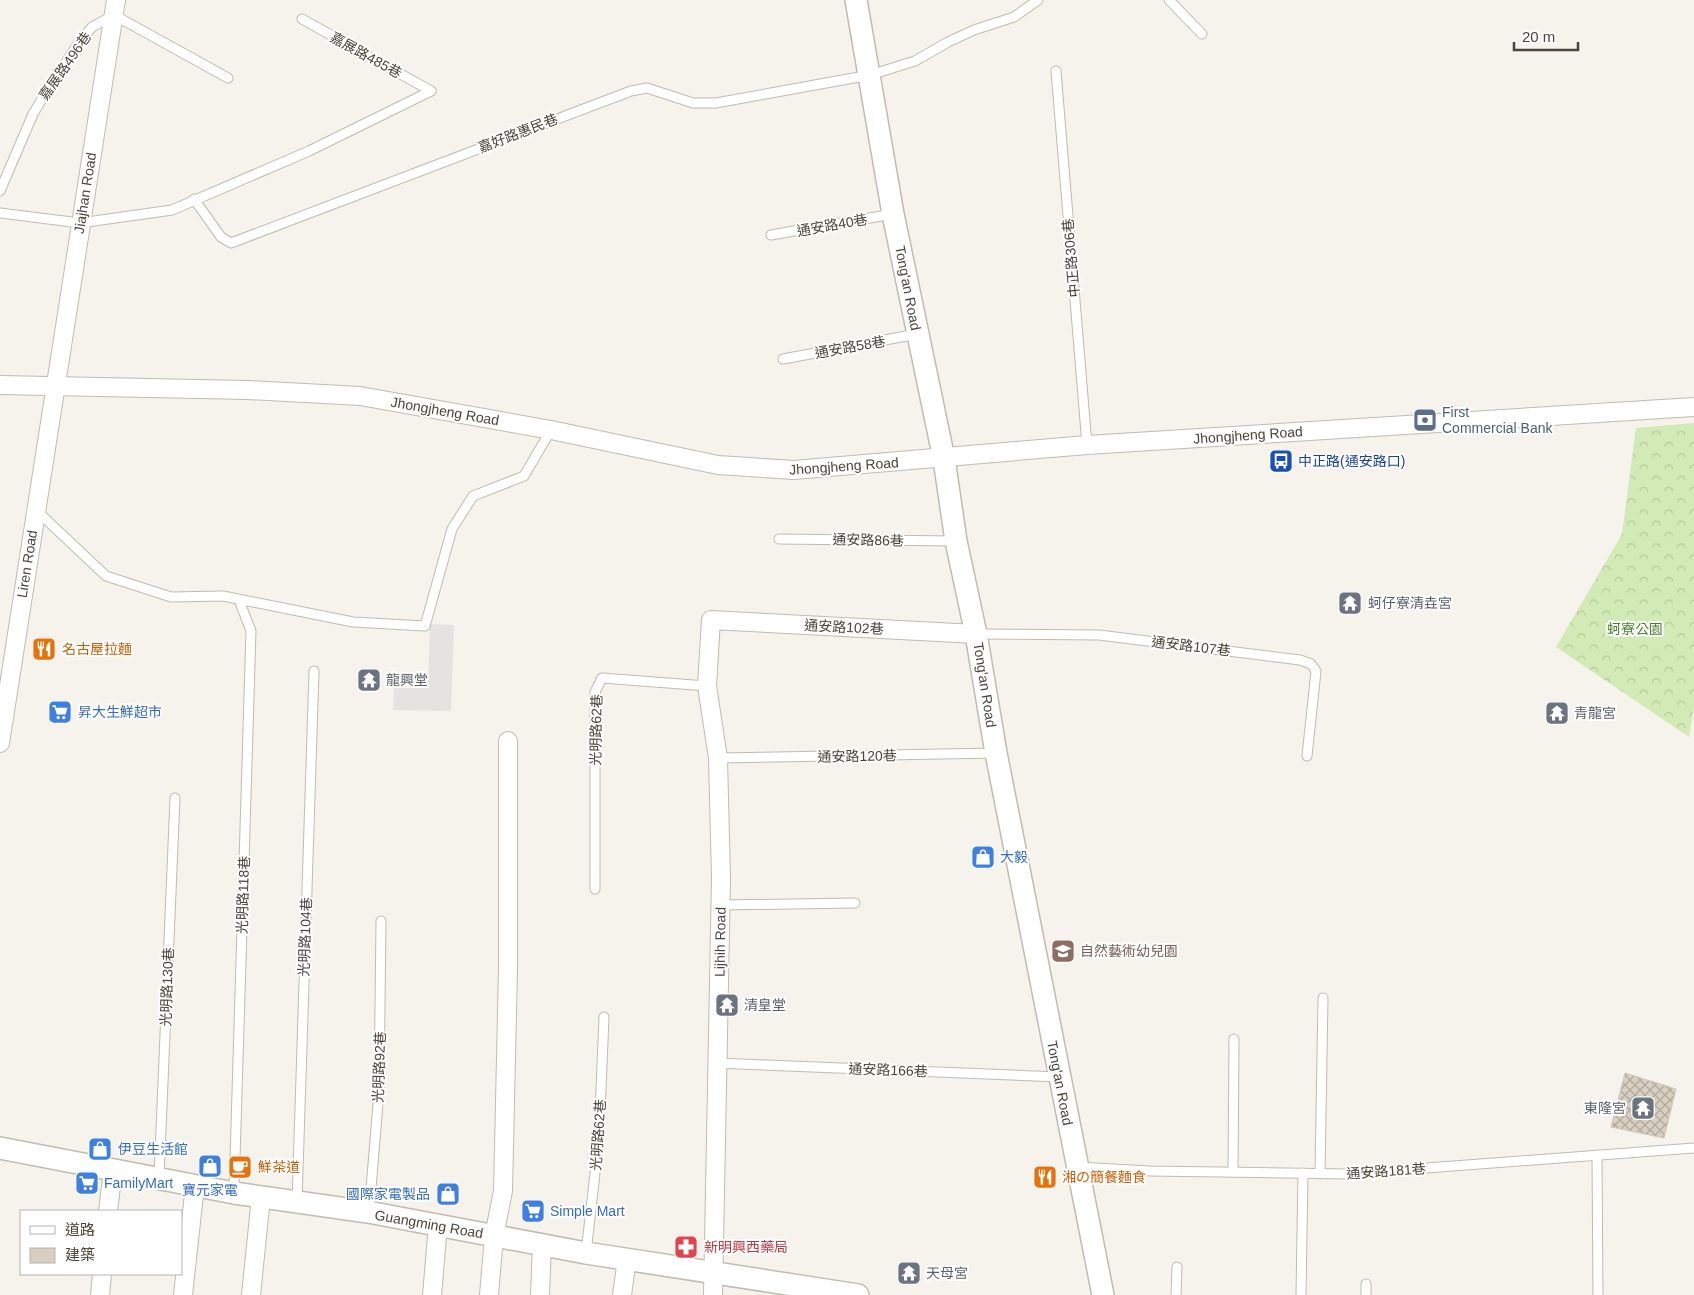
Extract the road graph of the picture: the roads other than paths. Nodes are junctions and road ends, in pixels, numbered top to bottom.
1 (856, 0) edge
2 (1038, 0) edge
3 (1169, 0) edge
4 (115, 8) edge
5 (302, 18) dead end
6 (1202, 34) dead end
7 (1056, 71) dead end
8 (870, 75) junction
9 (228, 78) dead end
10 (0, 191) edge
11 (194, 199) junction
12 (0, 213) edge
13 (893, 214) junction
14 (80, 223) junction
15 (771, 236) dead end
16 (917, 334) junction
17 (783, 359) dead end
18 (0, 386) edge
19 (55, 386) junction
20 (1694, 408) edge
21 (551, 430) junction
22 (1087, 445) junction
23 (944, 459) junction
24 (36, 510) junction
25 (780, 539) dead end
26 (956, 541) junction
27 (239, 600) junction
28 (711, 620) joint
29 (976, 634) junction
30 (314, 671) dead end
31 (707, 686) junction
32 (508, 741) dead end
33 (0, 743) edge
34 (996, 754) junction
35 (1307, 756) dead end
36 (718, 758) junction
37 (175, 798) dead end
38 (595, 889) dead end
39 (855, 903) dead end
40 (721, 906) junction
41 (381, 921) dead end
42 (1323, 998) dead end
43 (604, 1017) dead end
44 (1234, 1039) dead end
45 (716, 1063) junction
46 (1059, 1077) junction
47 (0, 1148) edge
48 (1694, 1148) edge
49 (1597, 1155) junction
50 (1077, 1167) junction
51 (113, 1170) junction
52 (1232, 1172) junction
53 (1304, 1173) junction
54 (1320, 1174) junction
55 (160, 1177) junction
56 (196, 1185) junction
57 (234, 1193) junction
58 (261, 1197) junction
59 (297, 1202) junction
60 (108, 1210) edge
61 (368, 1212) junction
62 (438, 1225) junction
63 (494, 1236) junction
64 (542, 1244) junction
65 (586, 1253) junction
66 (627, 1259) junction
67 (1177, 1267) dead end
68 (714, 1271) junction
69 (102, 1275) edge
70 (1366, 1284) dead end
71 (100, 1295) edge
72 (183, 1295) edge
73 (251, 1295) edge
74 (432, 1295) edge
75 (489, 1295) edge
76 (540, 1295) edge
77 (622, 1295) edge
78 (713, 1295) edge
79 (858, 1295) edge
80 (1103, 1295) edge
81 (1176, 1295) edge
82 (1301, 1295) edge
83 (1366, 1295) edge
84 (1598, 1295) edge

1 - 8 street, Tong'an Road
2 - 8 lane
3 - 6 lane
4 - 9 lane
4 - 10 lane, 嘉展路496巷
4 - 14 street, Jiajhan Road
5 - 11 lane, 嘉展路485巷
7 - 22 lane, 中正路306巷
8 - 11 lane, 嘉好路惠民巷
8 - 13 street, Tong'an Road
11 - 14 lane
12 - 14 lane
13 - 15 lane, 通安路40巷
13 - 16 street, Tong'an Road
14 - 19 street, Jiajhan Road
16 - 17 lane, 通安路58巷
16 - 23 street, Tong'an Road
18 - 19 street, Jhongjheng Road
19 - 21 street, Jhongjheng Road
19 - 24 street, Liren Road
20 - 22 street, Jhongjheng Road
21 - 23 street, Jhongjheng Road
21 - 27 lane
22 - 23 street, Jhongjheng Road
23 - 26 street, Tong'an Road
24 - 27 lane
24 - 33 street, Liren Road
25 - 26 lane, 通安路86巷
26 - 29 street, Tong'an Road
27 - 57 lane, 光明路118巷
28 - 29 street, 通安路102巷
28 - 31 street, Lijhih Road
29 - 34 street, Tong'an Road
29 - 35 lane, 通安路107巷
30 - 59 lane, 光明路104巷
31 - 36 street, Lijhih Road
31 - 38 lane, 光明路62巷
32 - 63 street
34 - 36 lane, 通安路120巷
34 - 46 street, Tong'an Road
36 - 40 street, Lijhih Road
37 - 55 lane, 光明路130巷
39 - 40 lane
40 - 45 street, Lijhih Road
41 - 61 lane, 光明路92巷
42 - 54 lane
43 - 65 lane, 光明路62巷
44 - 52 lane
45 - 46 lane, 通安路166巷
45 - 68 street, Lijhih Road
46 - 50 street, Tong'an Road
47 - 51 street, Guangming Road
48 - 49 lane, 通安路181巷
49 - 54 lane, 通安路181巷
49 - 84 lane
50 - 52 lane, 通安路181巷
50 - 80 street, Tong'an Road
51 - 55 street, Guangming Road
51 - 60 street
52 - 53 lane, 通安路181巷
53 - 54 lane, 通安路181巷
53 - 82 lane
55 - 56 street, Guangming Road
56 - 57 street, Guangming Road
56 - 72 street
57 - 58 street, Guangming Road
58 - 59 street, Guangming Road
58 - 73 street
59 - 61 street, Guangming Road
61 - 62 street, Guangming Road
62 - 63 street, Guangming Road
62 - 74 street
63 - 64 street, Guangming Road
63 - 75 street
64 - 65 street, Guangming Road
64 - 76 street
65 - 66 street, Guangming Road
66 - 68 street, Guangming Road
66 - 77 street
67 - 81 lane
68 - 78 street, Lijhih Road
68 - 79 street, Guangming Road
69 - 71 street
70 - 83 lane

